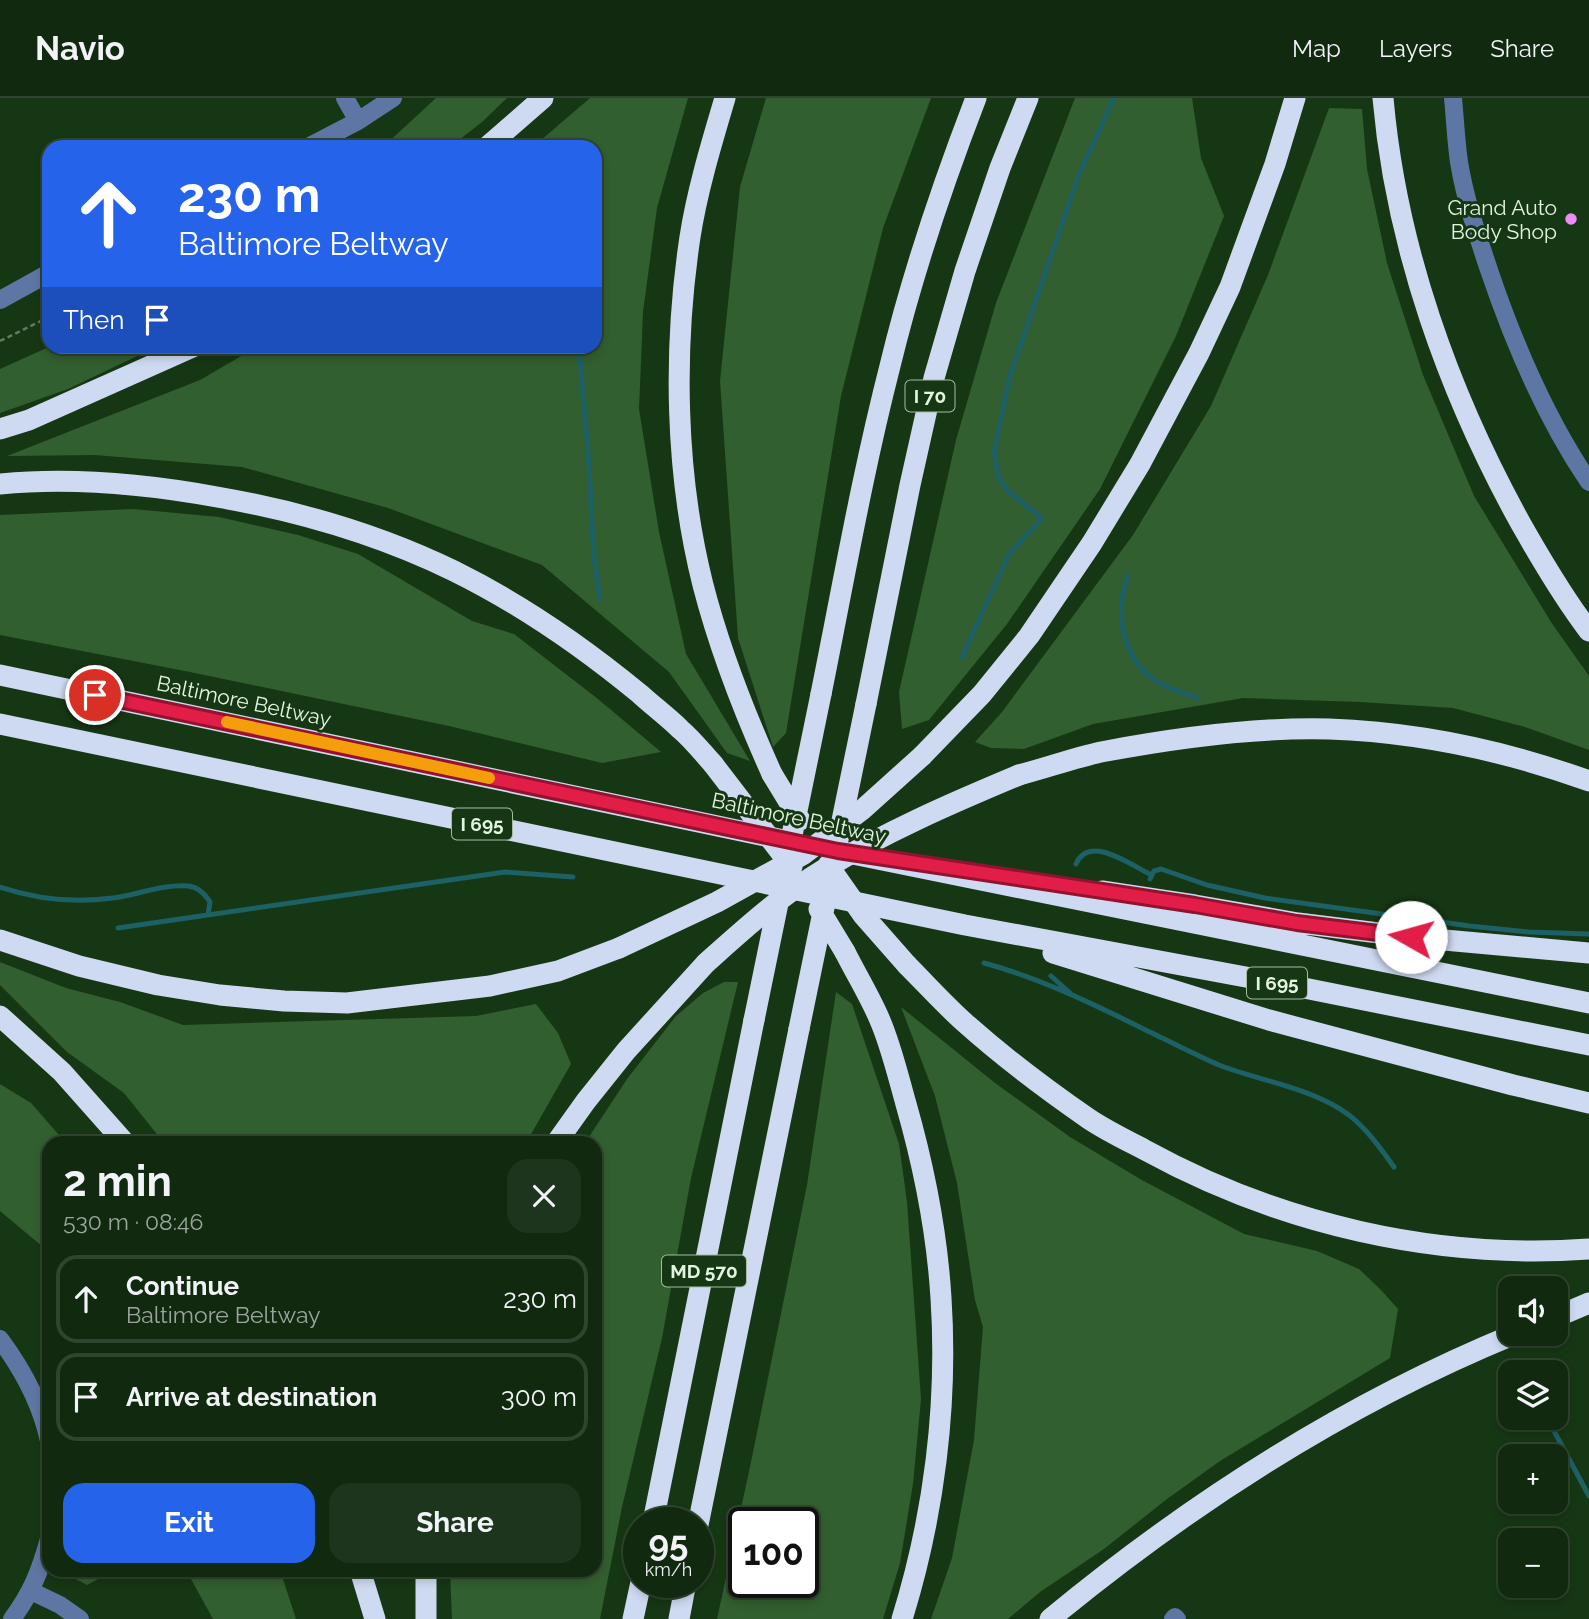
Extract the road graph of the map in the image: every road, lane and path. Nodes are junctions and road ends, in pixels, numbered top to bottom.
1 (345, 98) edge
2 (393, 98) edge
3 (543, 98) edge
4 (725, 98) edge
5 (975, 98) edge
6 (1028, 98) edge
7 (1295, 98) edge
8 (1382, 98) edge
9 (1453, 98) edge
10 (358, 121) junction
11 (321, 140) edge
12 (495, 140) edge
13 (42, 277) edge
14 (0, 300) edge
15 (42, 320) edge
16 (0, 341) edge
17 (177, 354) edge
18 (0, 429) edge
19 (1589, 482) edge
20 (0, 484) edge
21 (1589, 631) edge
22 (0, 675) edge
23 (0, 724) edge
24 (1589, 781) edge
25 (838, 851) junction
26 (965, 925) junction
27 (0, 940) edge
28 (1589, 953) edge
29 (1589, 1003) edge
30 (0, 1016) edge
31 (754, 1020) joint
32 (799, 1029) joint
33 (1589, 1045) edge
34 (1589, 1103) edge
35 (119, 1136) edge
36 (561, 1136) edge
37 (1589, 1249) edge
38 (1589, 1303) edge
39 (1568, 1312) edge
40 (0, 1339) edge
41 (1498, 1342) edge
42 (42, 1417) edge
43 (656, 1507) edge
44 (702, 1507) edge
45 (42, 1564) edge
46 (362, 1577) edge
47 (426, 1577) edge
48 (31, 1591) junction
49 (638, 1598) edge
50 (684, 1598) edge
51 (12, 1619) edge
52 (80, 1619) edge
53 (375, 1619) edge
54 (426, 1619) edge
55 (633, 1619) edge
56 (679, 1619) edge
57 (902, 1619) edge
58 (1050, 1619) edge

1 - 10 street
2 - 10 street
3 - 12 highway
4 - 37 highway, bridge
5 - 31 highway, I 70, bridge
6 - 32 highway, I 70, bridge
7 - 27 highway, bridge
8 - 21 highway
9 - 19 street
10 - 11 street
13 - 14 street
15 - 16 path
17 - 18 highway
20 - 57 highway, bridge
22 - 25 highway, Baltimore Beltway / I 695
23 - 26 highway, I 695
24 - 36 highway, bridge
25 - 28 highway
25 - 29 highway, Baltimore Beltway / I 695
26 - 33 highway, I 695
26 - 34 highway
30 - 35 highway
31 - 43 highway, MD 570
32 - 44 highway, MD 570
38 - 39 highway
40 - 42 street
41 - 58 highway
45 - 48 street
46 - 53 highway
47 - 54 highway
48 - 51 street
48 - 52 street
49 - 55 highway
50 - 56 highway

